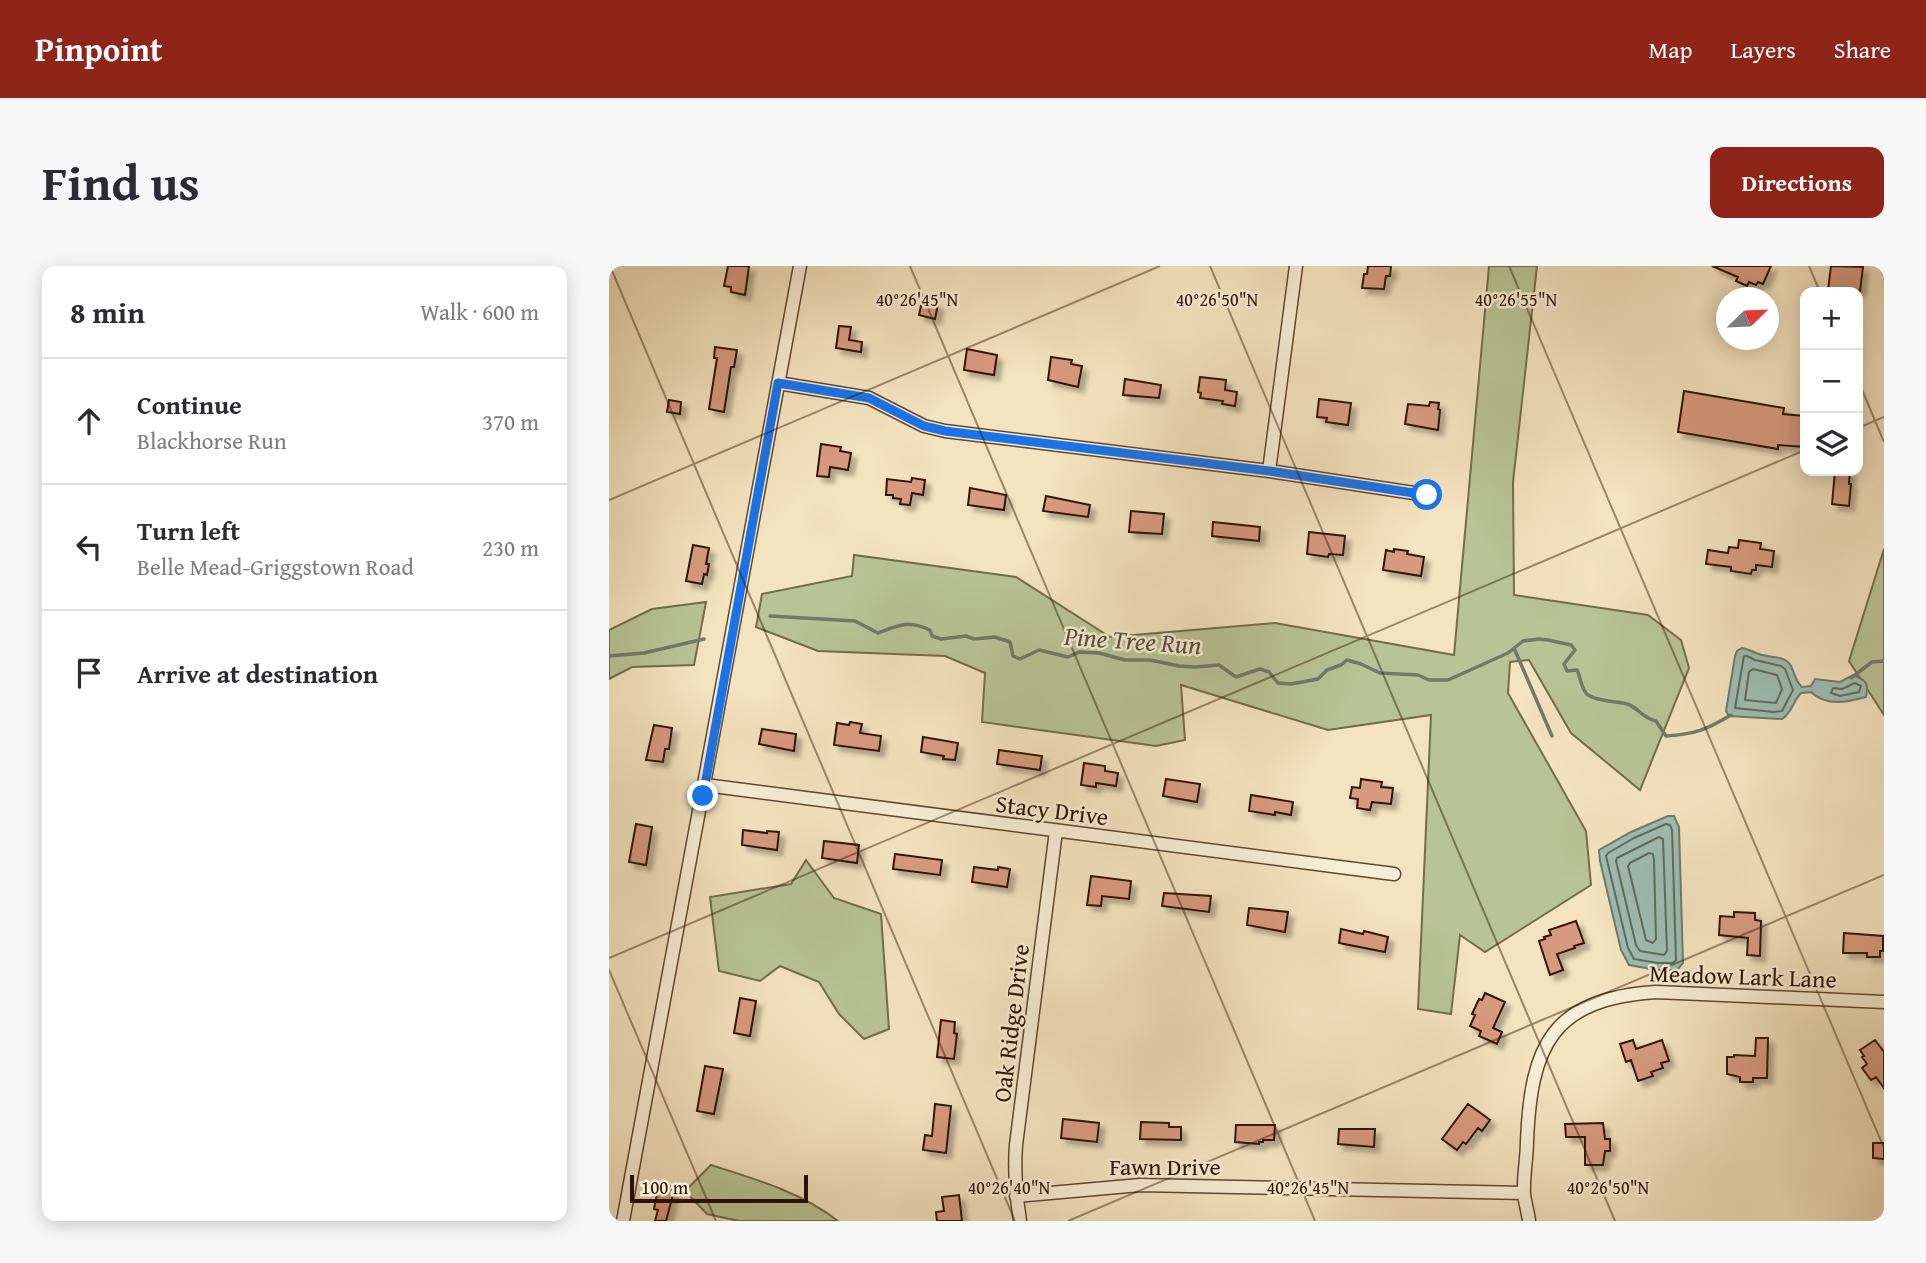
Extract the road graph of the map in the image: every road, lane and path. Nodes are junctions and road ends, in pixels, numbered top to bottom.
1 (800, 266) edge
2 (1296, 266) edge
3 (778, 383) junction
4 (1269, 471) junction
5 (1427, 495) dead end
6 (705, 785) junction
7 (1056, 831) junction
8 (1394, 874) dead end
9 (1884, 1002) edge
10 (1524, 1192) junction
11 (1016, 1196) junction
12 (623, 1221) edge
13 (1020, 1221) edge
14 (1529, 1221) edge

1 - 3 street
2 - 4 street
3 - 4 street
3 - 6 street
4 - 5 street
6 - 7 street, Stacy Drive
6 - 12 street
7 - 8 street, Stacy Drive
7 - 11 street, Oak Ridge Drive
9 - 10 street, Meadow Lark Lane
10 - 11 street, Fawn Drive
10 - 14 street, Meadow Lark Lane
11 - 13 street, Oak Ridge Drive

